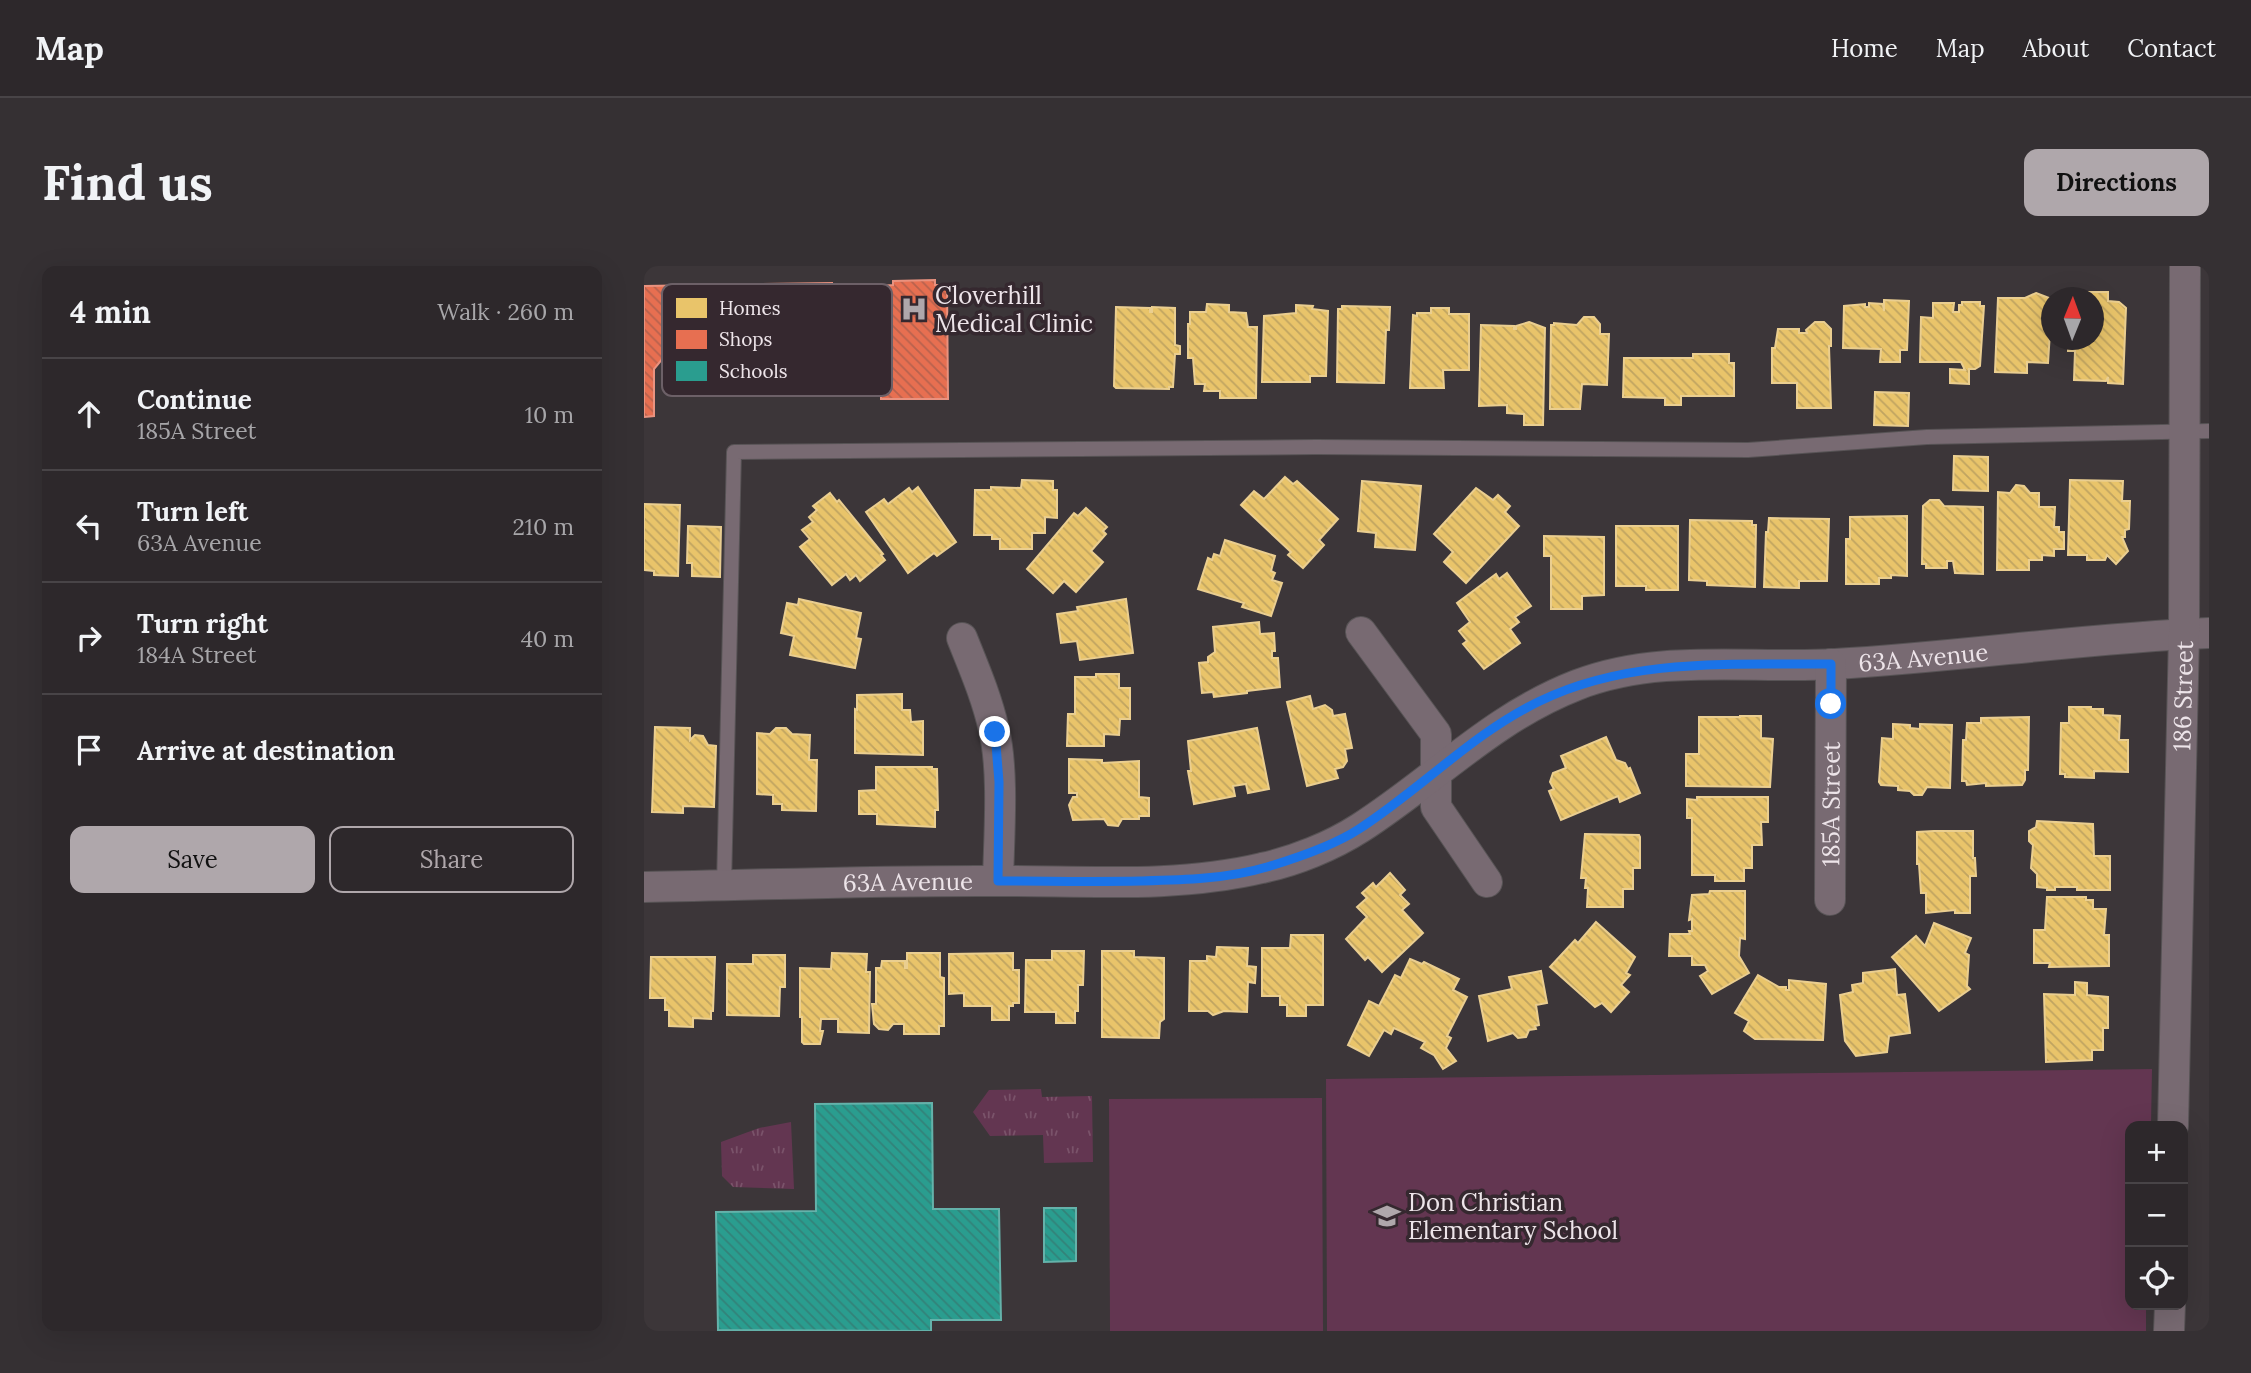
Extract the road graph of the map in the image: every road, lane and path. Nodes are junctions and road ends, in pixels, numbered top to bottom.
1 (2185, 266) edge
2 (2196, 431) edge
3 (1361, 632) dead end
4 (2196, 633) edge
5 (962, 638) dead end
6 (1831, 664) junction
7 (1436, 772) junction
8 (998, 881) junction
9 (1487, 882) dead end
10 (724, 886) junction
11 (644, 887) edge
12 (1830, 900) dead end
13 (2174, 1121) edge
14 (2170, 1310) edge
15 (2169, 1331) edge

1 - 2 street, 186 Street
2 - 4 street, 186 Street
2 - 10 lane
3 - 7 street
4 - 6 street, 63A Avenue
4 - 13 street, 186 Street
5 - 8 street
6 - 7 street, 63A Avenue
6 - 12 street, 185A Street
7 - 8 street, 63A Avenue
7 - 9 street
8 - 10 street, 63A Avenue
10 - 11 street, 63A Avenue
14 - 15 street

